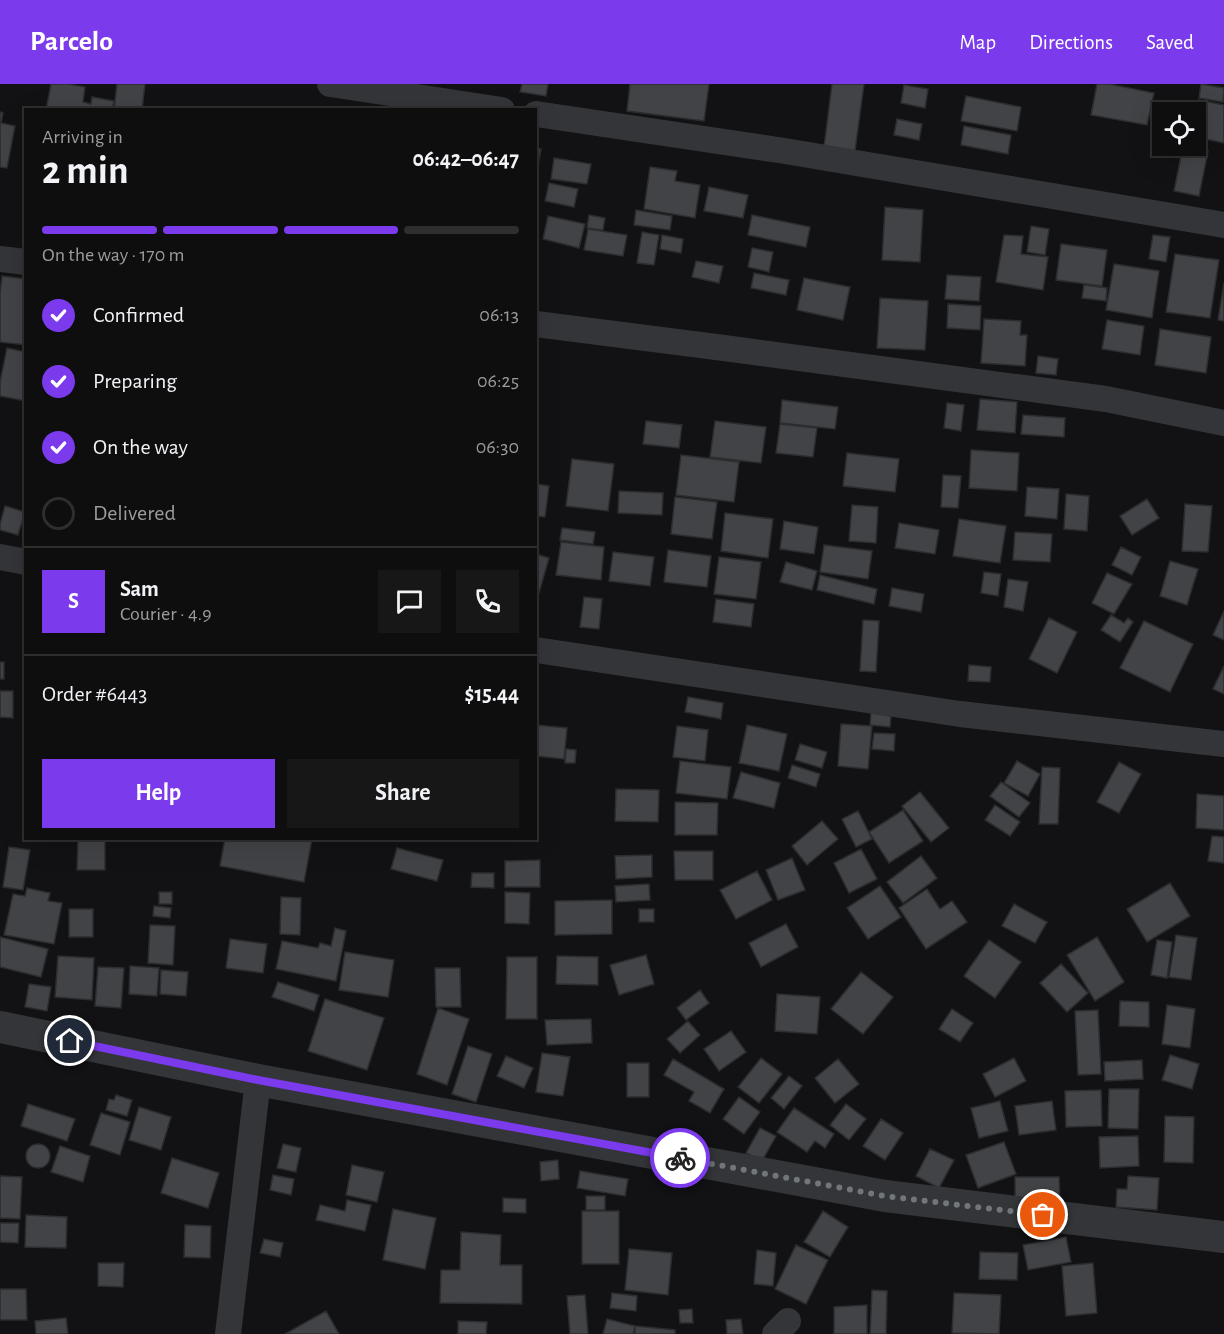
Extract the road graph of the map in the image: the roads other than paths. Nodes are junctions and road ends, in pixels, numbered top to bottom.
1 (330, 84) edge
2 (489, 108) edge
3 (537, 114) edge
4 (1224, 225) edge
5 (0, 259) edge
6 (24, 262) edge
7 (537, 324) edge
8 (1224, 423) edge
9 (0, 557) edge
10 (24, 562) edge
11 (537, 650) edge
12 (1224, 744) edge
13 (0, 1027) edge
14 (258, 1080) junction
15 (1224, 1237) edge
16 (228, 1334) edge

1 - 2 street
3 - 4 street
5 - 6 street
7 - 8 street
9 - 10 street
11 - 12 street
13 - 14 street
14 - 15 street
14 - 16 street

